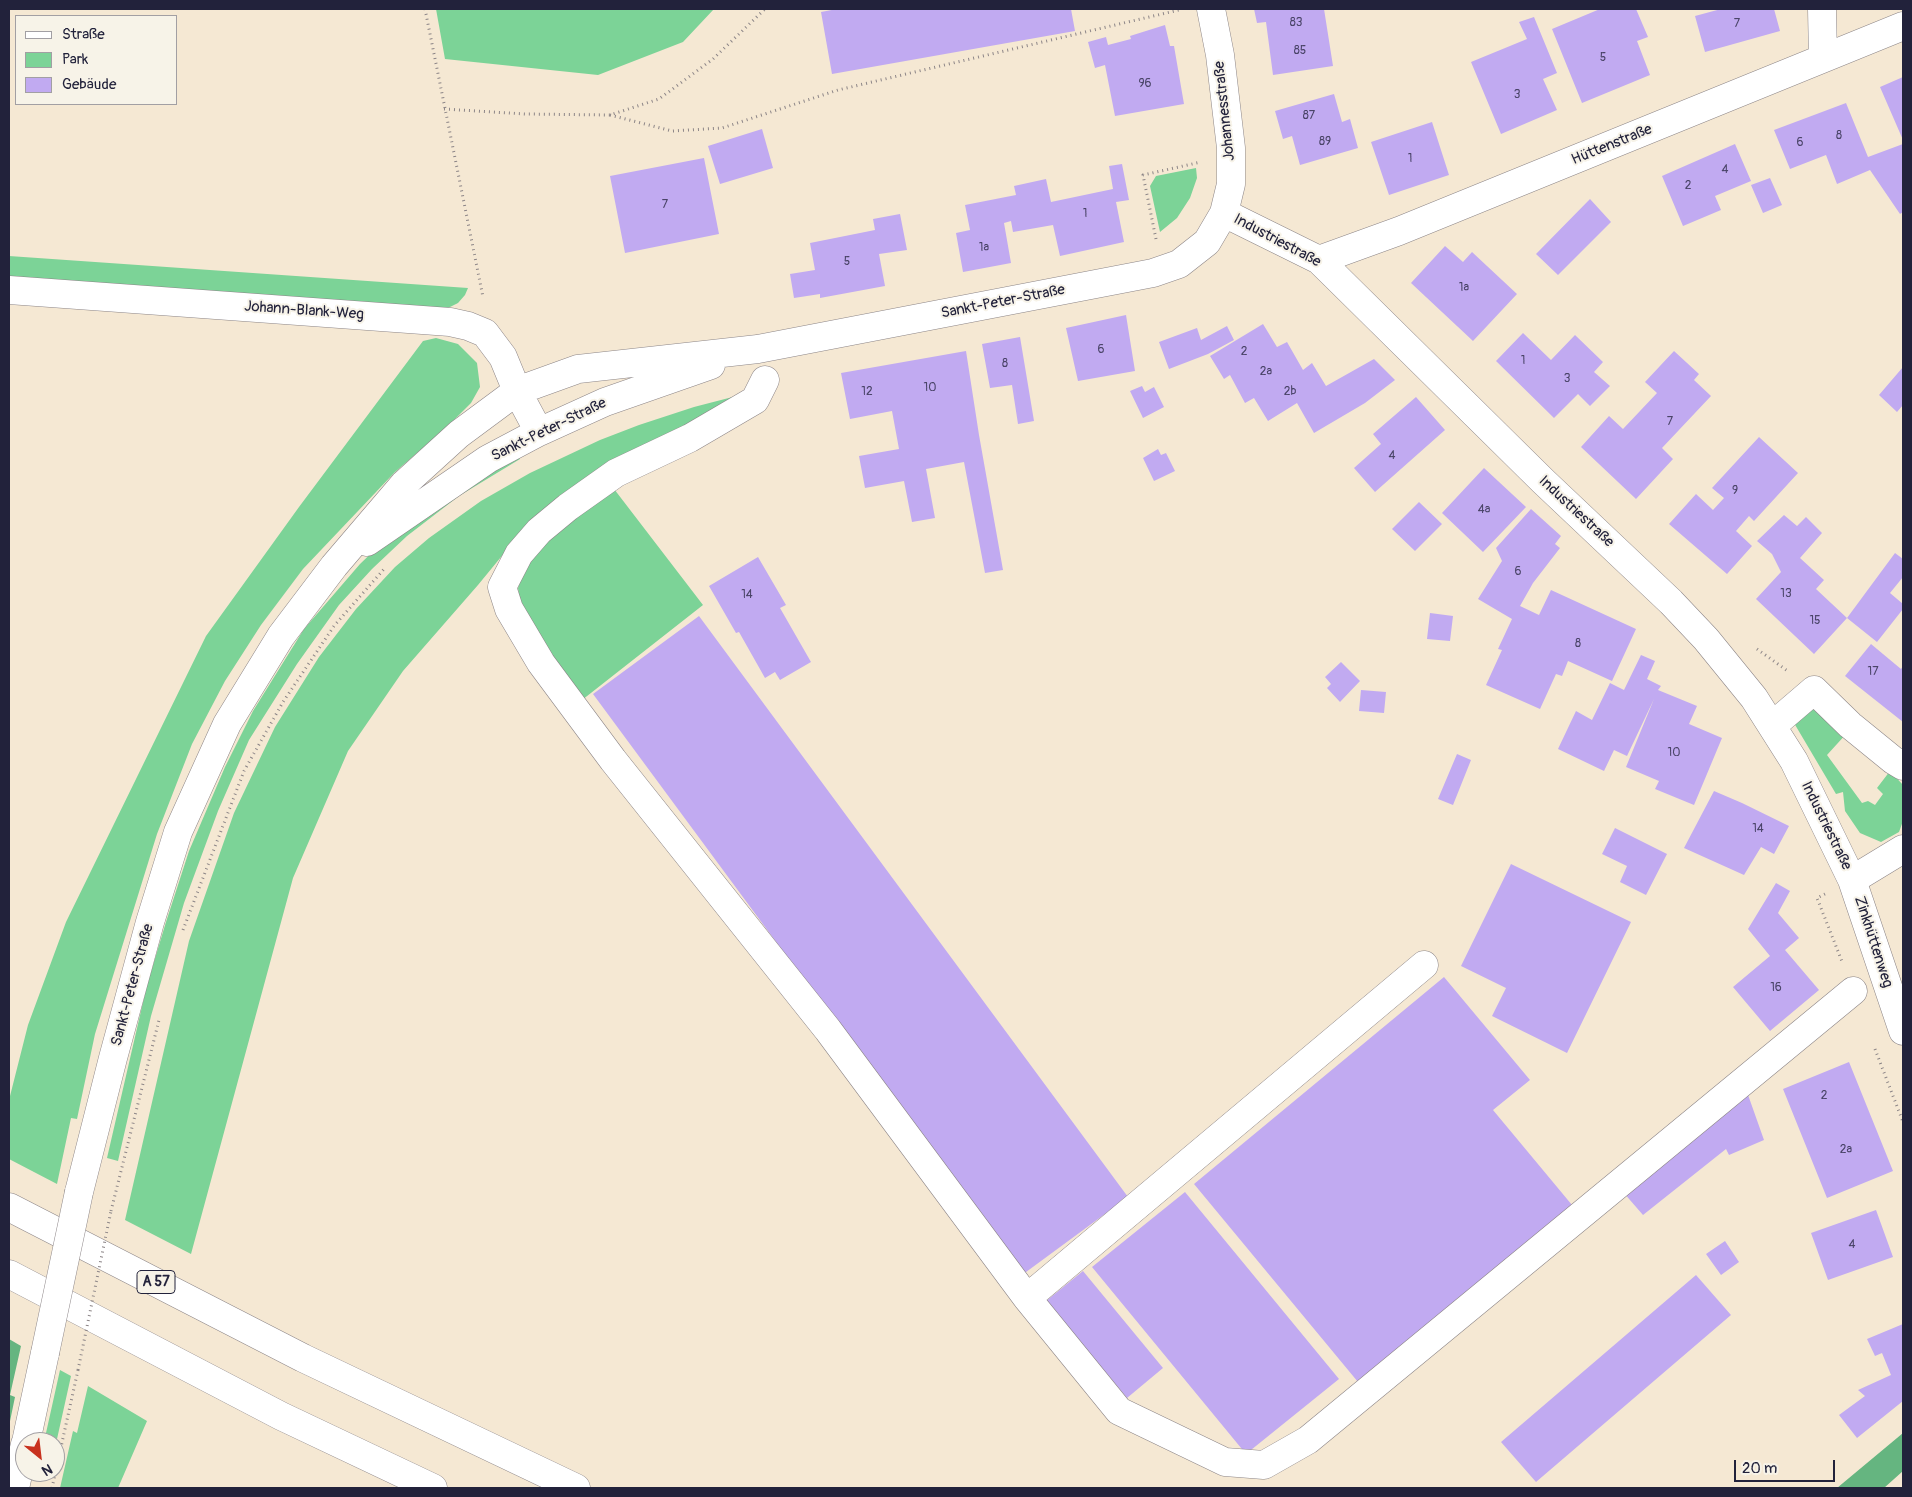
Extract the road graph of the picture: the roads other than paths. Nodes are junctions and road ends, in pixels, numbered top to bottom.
1 (1211, 9) edge
2 (1822, 9) edge
3 (1903, 26) edge
4 (1823, 58) junction
5 (1224, 213) junction
6 (1319, 260) junction
7 (9, 290) edge
8 (758, 350) junction
9 (764, 380) dead end
10 (517, 391) junction
11 (539, 432) junction
12 (334, 566) junction
13 (1772, 726) junction
14 (1903, 766) edge
15 (1903, 849) edge
16 (1852, 880) junction
17 (1424, 965) dead end
18 (1853, 990) dead end
19 (1903, 1031) edge
20 (9, 1207) edge
21 (9, 1274) edge
22 (1027, 1298) junction
23 (27, 1432) edge
24 (433, 1488) edge
25 (576, 1488) edge

1 - 5 main road, Johannesstraße
2 - 4 main road
3 - 4 main road, Hüttenstraße
4 - 6 main road, Hüttenstraße
5 - 6 main road, Industriestraße
5 - 8 main road, Sankt-Peter-Straße
6 - 13 main road, Industriestraße
7 - 10 main road, Johann-Blank-Weg
8 - 10 main road, Sankt-Peter-Straße
8 - 11 main road, Sankt-Peter-Straße
9 - 22 main road
10 - 11 main road
10 - 12 main road, Sankt-Peter-Straße
11 - 12 main road, Sankt-Peter-Straße
12 - 23 main road, Sankt-Peter-Straße, bridge
13 - 14 main road
13 - 16 main road, Industriestraße
15 - 16 main road
16 - 19 main road, Zinkhüttenweg
17 - 22 main road
18 - 22 main road
20 - 25 main road, A 57
21 - 24 main road

